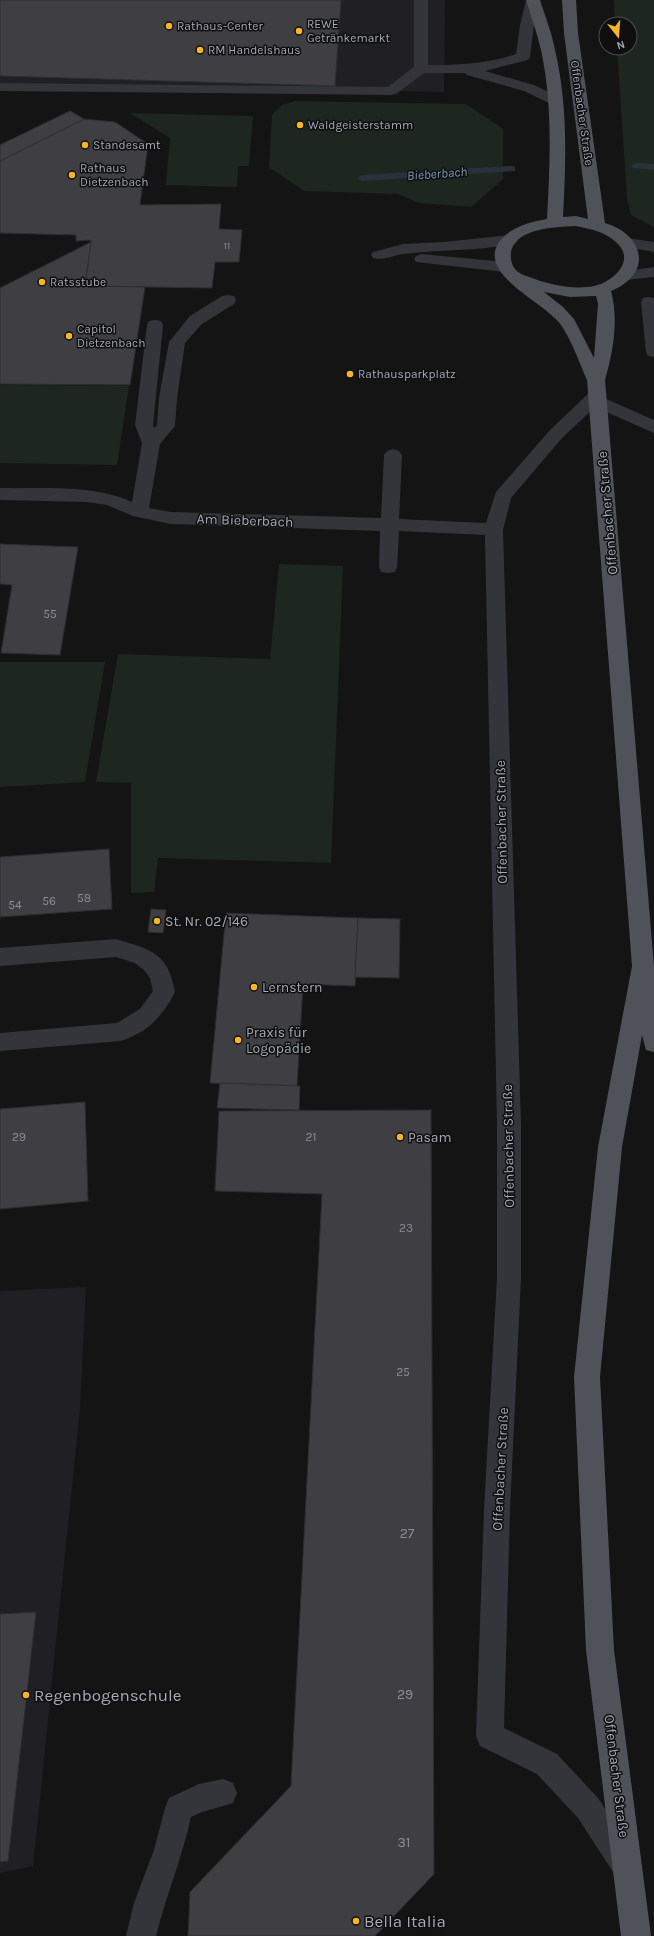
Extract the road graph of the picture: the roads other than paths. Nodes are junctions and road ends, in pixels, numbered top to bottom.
1 (421, 0) edge
2 (533, 0) edge
3 (569, 0) edge
4 (421, 69) junction
5 (467, 70) junction
6 (0, 87) edge
7 (556, 101) junction
8 (555, 222) junction
9 (597, 225) junction
10 (510, 240) junction
11 (627, 243) junction
12 (654, 247) edge
13 (509, 272) junction
14 (654, 272) edge
15 (626, 275) junction
16 (602, 289) junction
17 (228, 300) dead end
18 (649, 302) dead end
19 (155, 325) dead end
20 (654, 352) edge
21 (597, 392) junction
22 (654, 427) edge
23 (151, 443) junction
24 (393, 455) dead end
25 (0, 494) edge
26 (139, 512) junction
27 (391, 524) junction
28 (494, 530) junction
29 (388, 567) dead end
30 (0, 956) edge
31 (642, 966) junction
32 (0, 1042) edge
33 (654, 1043) edge
34 (224, 1793) dead end
35 (629, 1871) junction
36 (141, 1936) edge
37 (636, 1936) edge

1 - 4 street
2 - 5 street
2 - 7 main road, Offenbacher Straße
3 - 9 main road, Offenbacher Straße
4 - 5 street
4 - 6 street
5 - 7 street
7 - 8 main road, Offenbacher Straße
8 - 9 main road
8 - 10 main road
9 - 11 main road
10 - 13 main road
10 - 13 street
11 - 12 street
11 - 15 main road
13 - 16 main road
13 - 21 main road, Offenbacher Straße
14 - 15 street
15 - 16 main road
16 - 21 main road, Offenbacher Straße
17 - 23 street
18 - 20 street
19 - 23 street
21 - 22 street
21 - 28 street, Offenbacher Straße
21 - 31 main road, Offenbacher Straße
23 - 26 street
24 - 27 street
25 - 26 street, Am Bieberbach
26 - 27 street, Am Bieberbach
27 - 28 street, Am Bieberbach
27 - 29 street
28 - 35 street, Offenbacher Straße
30 - 32 street
31 - 33 main road, Offenbacher Straße
31 - 35 main road, Offenbacher Straße
34 - 36 street
35 - 37 main road, Offenbacher Straße

